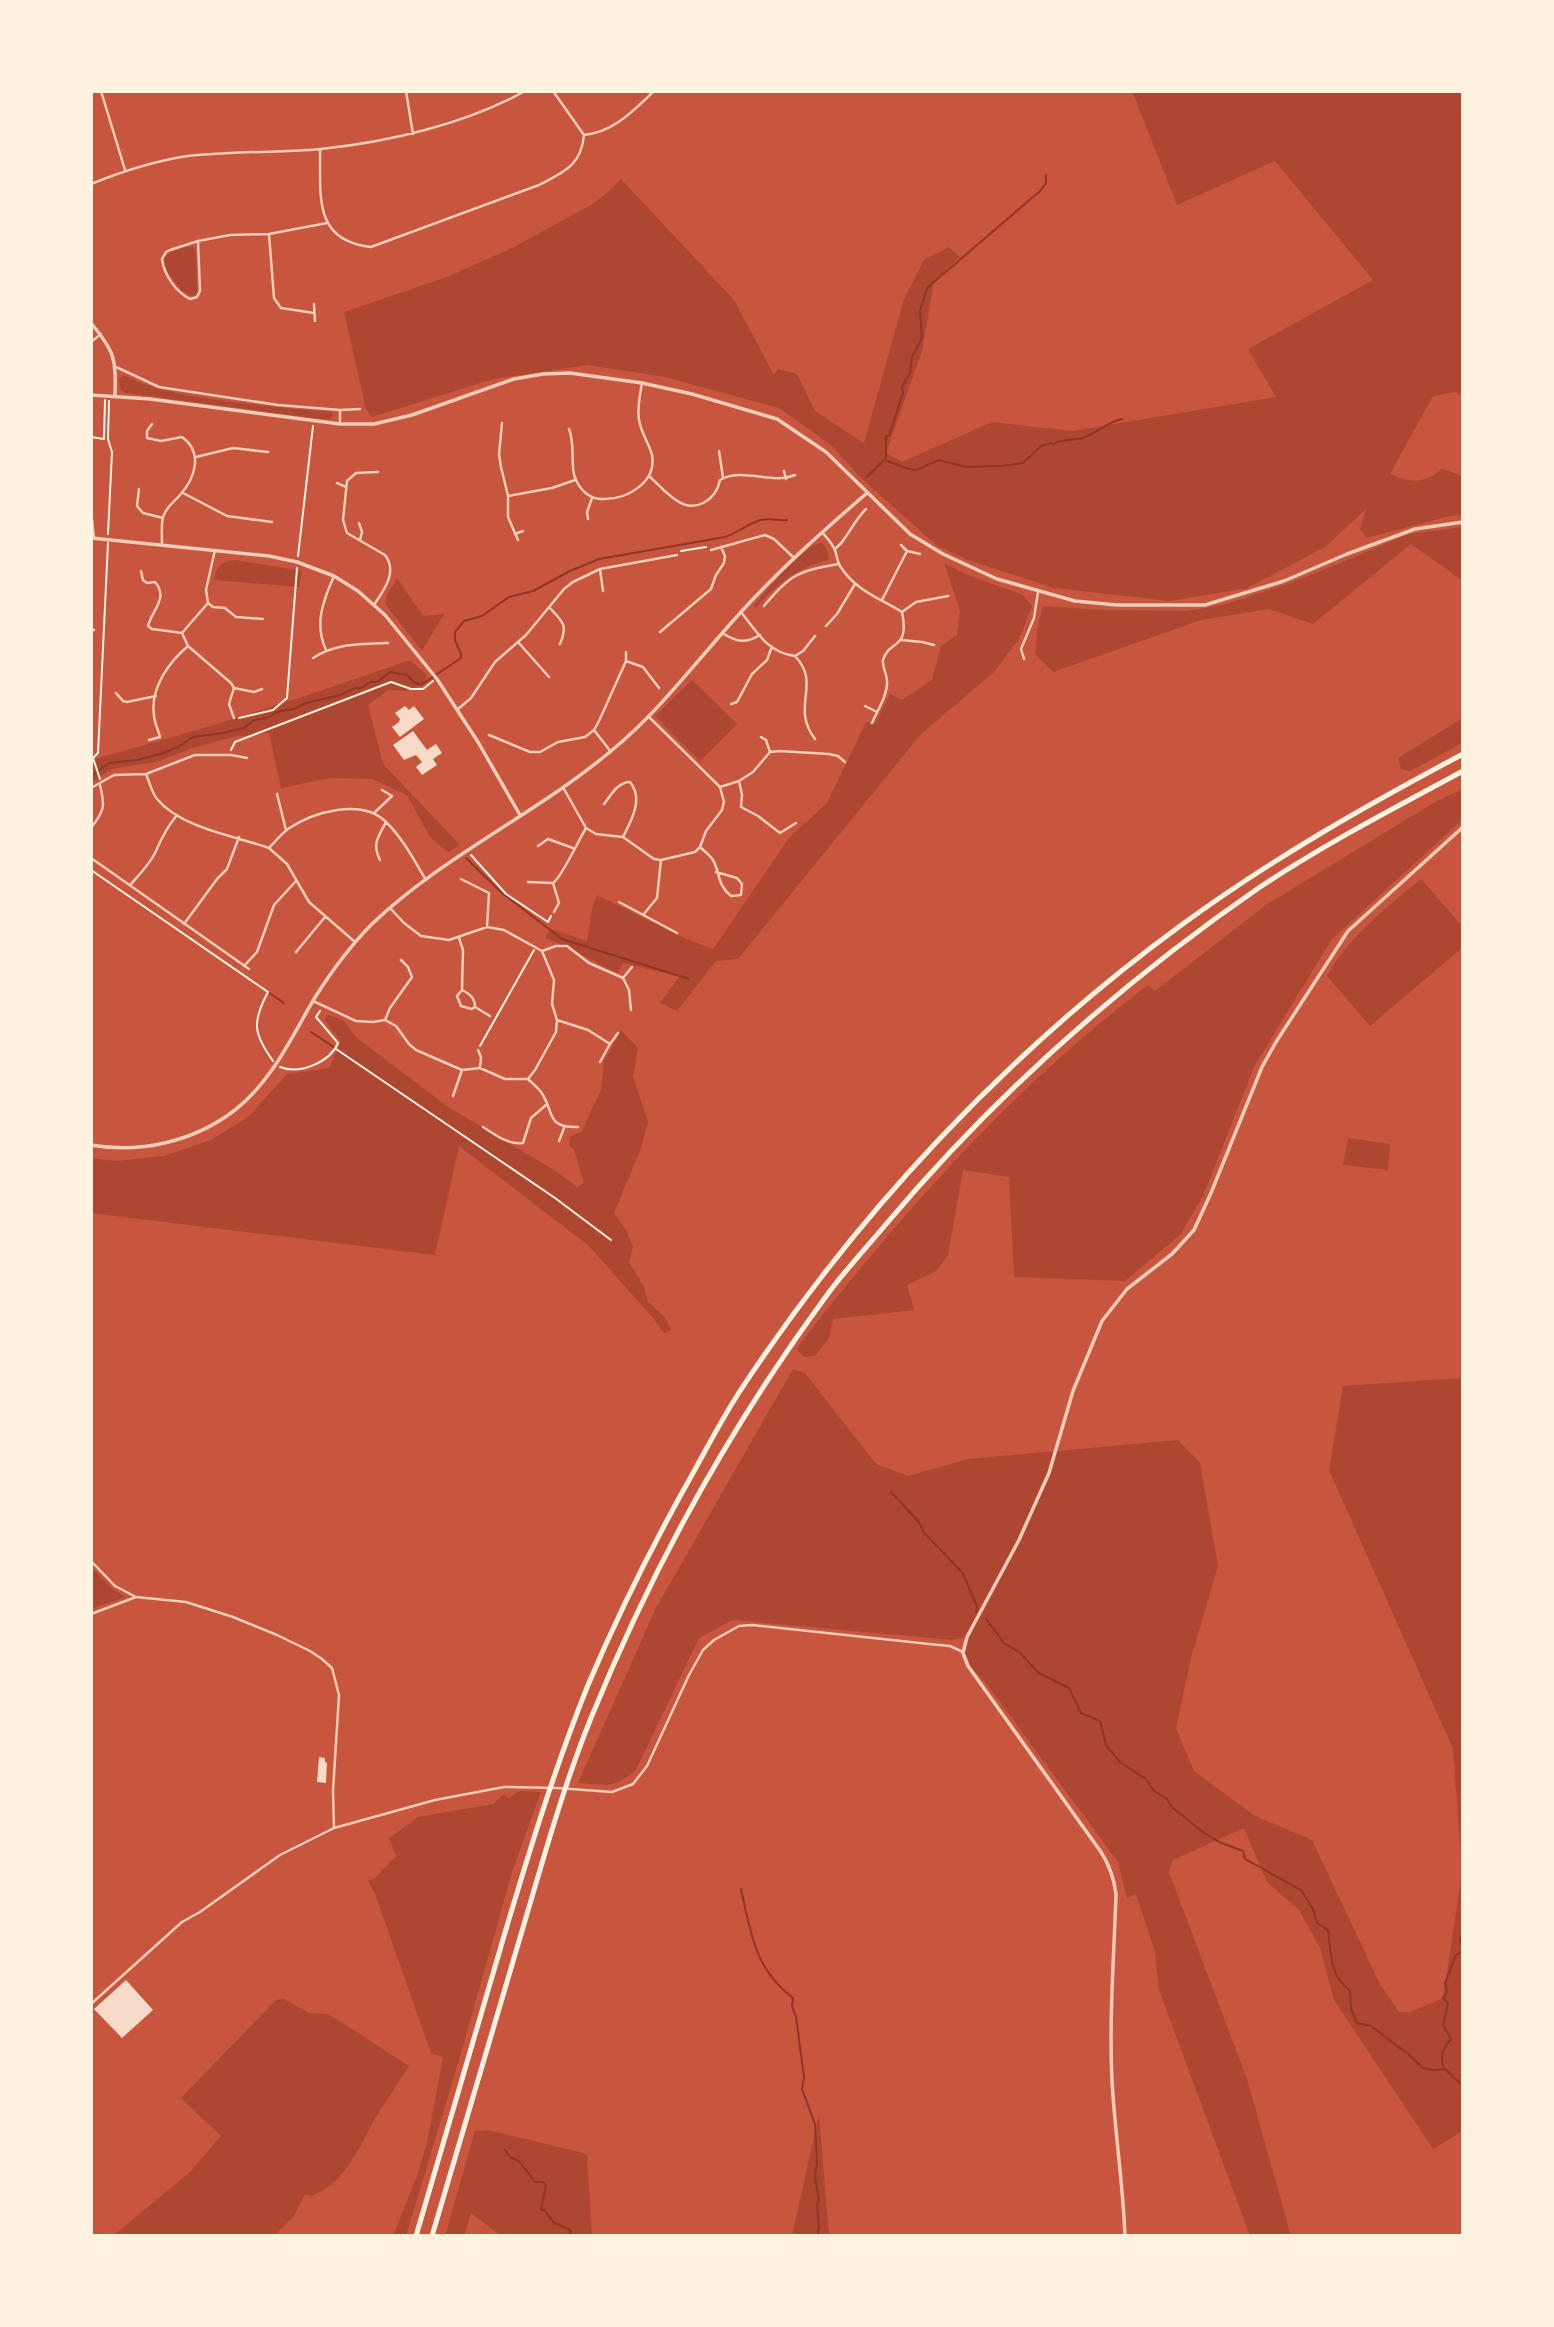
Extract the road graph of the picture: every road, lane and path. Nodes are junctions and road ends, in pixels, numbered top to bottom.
1 (101, 91) edge
2 (407, 91) edge
3 (525, 91) edge
4 (553, 91) edge
5 (654, 91) edge
6 (413, 134) junction
7 (584, 135) junction
8 (320, 149) junction
9 (125, 170) junction
10 (91, 184) edge
11 (327, 223) junction
12 (268, 234) junction
13 (198, 241) junction
14 (314, 304) dead end
15 (314, 313) junction
16 (315, 321) dead end
17 (91, 323) edge
18 (101, 334) junction
19 (91, 342) edge
20 (116, 367) junction
21 (642, 383) junction
22 (91, 395) edge
23 (107, 396) junction
24 (115, 396) junction
25 (109, 401) dead end
26 (360, 409) dead end
27 (340, 410) junction
28 (314, 421) junction
29 (152, 424) dead end
30 (340, 424) junction
31 (502, 424) dead end
32 (569, 429) dead end
33 (493, 430) dead end
34 (501, 431) junction
35 (91, 437) edge
36 (719, 451) dead end
37 (268, 452) dead end
38 (196, 457) junction
39 (784, 471) dead end
40 (377, 472) dead end
41 (795, 475) dead end
42 (650, 477) junction
43 (723, 478) junction
44 (786, 479) junction
45 (575, 480) junction
46 (337, 483) dead end
47 (346, 487) junction
48 (139, 489) dead end
49 (183, 492) junction
50 (867, 493) junction
51 (508, 496) junction
52 (592, 498) junction
53 (866, 509) dead end
54 (91, 511) edge
55 (163, 518) junction
56 (588, 519) dead end
57 (272, 522) dead end
58 (1463, 522) edge
59 (359, 523) dead end
60 (523, 531) dead end
61 (822, 532) junction
62 (515, 534) junction
63 (92, 538) edge
64 (108, 539) junction
65 (360, 540) junction
66 (518, 540) dead end
67 (162, 545) junction
68 (901, 545) dead end
69 (721, 547) junction
70 (834, 549) junction
71 (215, 550) junction
72 (711, 550) joint
73 (906, 551) junction
74 (919, 554) dead end
75 (677, 555) joint
76 (793, 558) junction
77 (297, 562) junction
78 (838, 564) junction
79 (600, 569) junction
80 (141, 570) dead end
81 (334, 576) junction
82 (855, 584) junction
83 (603, 591) dead end
84 (1038, 592) junction
85 (948, 596) dead end
86 (882, 600) junction
87 (208, 603) junction
88 (374, 605) junction
89 (764, 606) dead end
90 (550, 608) junction
91 (741, 612) junction
92 (902, 612) junction
93 (263, 619) dead end
94 (826, 626) dead end
95 (182, 632) junction
96 (660, 632) dead end
97 (722, 633) junction
98 (760, 635) junction
99 (814, 636) dead end
100 (901, 640) junction
101 (518, 642) junction
102 (388, 643) dead end
103 (560, 644) dead end
104 (934, 645) dead end
105 (188, 646) junction
106 (771, 649) junction
107 (326, 650) junction
108 (626, 652) dead end
109 (795, 656) junction
110 (313, 658) dead end
111 (1024, 659) dead end
112 (626, 661) junction
113 (549, 677) dead end
114 (437, 678) junction
115 (234, 688) junction
116 (659, 688) dead end
117 (262, 689) dead end
118 (116, 693) dead end
119 (156, 696) junction
120 (731, 704) dead end
121 (865, 706) dead end
122 (457, 710) junction
123 (877, 712) junction
124 (648, 716) junction
125 (235, 719) joint
126 (872, 723) dead end
127 (594, 730) junction
128 (489, 735) dead end
129 (761, 737) dead end
130 (816, 739) dead end
131 (149, 740) dead end
132 (611, 751) junction
133 (770, 752) junction
134 (1463, 754) edge
135 (231, 755) junction
136 (247, 758) dead end
137 (845, 762) dead end
138 (1463, 771) edge
139 (146, 774) junction
140 (738, 780) junction
141 (102, 784) junction
142 (562, 787) junction
143 (720, 787) junction
144 (91, 788) edge
145 (382, 790) dead end
146 (277, 794) dead end
147 (604, 804) dead end
148 (374, 813) junction
149 (177, 815) junction
150 (520, 815) junction
151 (386, 822) junction
152 (796, 823) dead end
153 (91, 828) edge
154 (586, 828) junction
155 (1463, 828) edge
156 (286, 830) junction
157 (623, 837) junction
158 (239, 838) junction
159 (538, 846) dead end
160 (700, 847) junction
161 (269, 848) junction
162 (573, 849) junction
163 (468, 851) junction
164 (91, 858) edge
165 (380, 860) dead end
166 (661, 860) junction
167 (91, 870) edge
168 (716, 872) junction
169 (461, 879) dead end
170 (426, 880) junction
171 (296, 881) junction
172 (528, 882) dead end
173 (553, 883) junction
174 (130, 885) junction
175 (619, 902) dead end
176 (390, 908) junction
177 (554, 912) joint
178 (643, 915) junction
179 (325, 917) junction
180 (184, 924) junction
181 (487, 927) junction
182 (677, 933) dead end
183 (459, 938) junction
184 (355, 942) junction
185 (536, 946) junction
186 (542, 951) junction
187 (296, 952) dead end
188 (401, 960) dead end
189 (244, 966) junction
190 (632, 967) dead end
191 (249, 969) dead end
192 (623, 978) junction
193 (462, 990) junction
194 (313, 1001) junction
195 (323, 1004) junction
196 (475, 1007) junction
197 (631, 1010) dead end
198 (490, 1016) dead end
199 (385, 1020) junction
200 (557, 1020) junction
201 (618, 1033) dead end
202 (610, 1044) junction
203 (336, 1049) junction
204 (478, 1050) joint
205 (600, 1062) dead end
206 (276, 1065) junction
207 (480, 1068) junction
208 (462, 1070) junction
209 (528, 1079) junction
210 (453, 1096) dead end
211 (546, 1105) junction
212 (483, 1127) dead end
213 (564, 1127) junction
214 (578, 1127) dead end
215 (559, 1141) dead end
216 (91, 1145) edge
217 (611, 1240) dead end
218 (91, 1561) edge
219 (136, 1597) junction
220 (91, 1614) edge
221 (963, 1653) junction
222 (334, 1828) junction
223 (91, 2004) edge
224 (416, 2236) edge
225 (432, 2236) edge
226 (1125, 2236) edge

1 - 9 street
2 - 6 street
3 - 6 street
4 - 7 street
5 - 7 street
6 - 8 street
7 - 11 street
8 - 9 street
8 - 11 street
9 - 10 street
11 - 12 street
12 - 13 street
12 - 15 street
13 - 13 street
14 - 15 street
15 - 16 street
17 - 18 street
18 - 19 street
18 - 20 street
20 - 24 street
20 - 27 street
21 - 30 street
21 - 42 street
21 - 50 street
22 - 23 street
23 - 24 street
23 - 35 path
24 - 28 street
25 - 64 path
26 - 27 street
27 - 30 street
28 - 30 street
28 - 77 path
29 - 38 street
31 - 34 street
32 - 45 street
33 - 34 street
34 - 51 street
36 - 43 street
37 - 38 street
38 - 49 street
39 - 44 street
40 - 47 street
41 - 44 street
42 - 43 street
42 - 52 street
43 - 44 street
45 - 51 street
45 - 52 street
46 - 47 street
47 - 65 street
48 - 55 street
49 - 55 street
49 - 57 street
50 - 61 street
50 - 84 street
51 - 62 street
52 - 56 street
53 - 70 street
54 - 63 street
55 - 67 street
58 - 84 street
59 - 65 street
60 - 62 street
61 - 70 street
61 - 76 street
62 - 66 street
63 - 64 street
64 - 67 street
64 - 141 path
65 - 88 street
67 - 71 street
68 - 73 street
69 - 72 street
69 - 76 street
69 - 96 street
70 - 78 street
71 - 77 street
71 - 87 street
72 - 75 path
73 - 74 street
73 - 86 street
75 - 79 street
76 - 91 street
77 - 81 street
77 - 125 path
78 - 82 street
78 - 89 street
79 - 83 street
79 - 90 street
80 - 95 street
81 - 88 street
81 - 107 street
82 - 86 street
82 - 94 street
84 - 111 street
85 - 92 street
86 - 92 street
87 - 93 street
87 - 95 street
88 - 114 street
90 - 101 street
90 - 103 street
91 - 97 street
91 - 98 street
92 - 100 street
95 - 105 street
97 - 98 street
97 - 124 street
98 - 106 street
99 - 109 street
100 - 104 street
100 - 123 street
101 - 113 street
101 - 122 street
102 - 107 street
105 - 115 street
105 - 119 street
106 - 109 street
106 - 120 street
107 - 110 street
108 - 112 street
109 - 130 street
112 - 116 street
112 - 127 street
114 - 122 street
114 - 135 path
115 - 117 street
115 - 125 street
118 - 119 street
119 - 131 street
121 - 123 street
122 - 150 street
123 - 126 street
124 - 132 street
124 - 143 street
127 - 128 street
127 - 132 street
129 - 133 street
132 - 142 street
133 - 137 street
133 - 140 street
134 - 224 highway
135 - 136 street
135 - 139 street
138 - 225 highway
139 - 141 street
139 - 149 street
140 - 143 street
140 - 152 street
141 - 144 street
141 - 153 street
142 - 150 street
142 - 154 street
143 - 160 street
145 - 148 street
146 - 156 street
147 - 157 street
148 - 151 street
148 - 156 street
149 - 158 street
149 - 174 street
150 - 163 street
151 - 165 street
151 - 170 street
154 - 157 street
154 - 162 street
155 - 221 street
156 - 161 street
157 - 166 street
158 - 161 street
158 - 180 street
159 - 162 street
160 - 166 street
160 - 168 street
161 - 171 street
162 - 173 street
163 - 170 street
163 - 177 path
164 - 174 street
166 - 178 street
167 - 206 path
168 - 168 street
169 - 181 street
170 - 176 street
171 - 179 street
171 - 189 street
172 - 173 street
173 - 177 street
174 - 180 street
175 - 178 street
176 - 183 street
176 - 184 street
178 - 182 street
179 - 184 street
179 - 187 street
180 - 189 street
181 - 183 street
181 - 185 street
183 - 193 street
184 - 194 street
185 - 186 street
185 - 204 path
186 - 192 street
186 - 200 street
188 - 199 street
189 - 191 street
190 - 192 street
192 - 197 street
193 - 196 street
193 - 196 street
194 - 195 street
194 - 206 street
195 - 199 street
195 - 203 path
196 - 198 street
199 - 208 street
200 - 202 street
200 - 209 street
201 - 202 street
202 - 205 street
203 - 206 path
203 - 217 path
204 - 207 street
206 - 216 street
207 - 208 street
207 - 209 street
208 - 210 street
209 - 211 street
211 - 212 street
211 - 213 street
213 - 214 street
213 - 215 street
218 - 219 street
219 - 220 street
219 - 222 street
221 - 222 street
221 - 226 street
222 - 223 street

